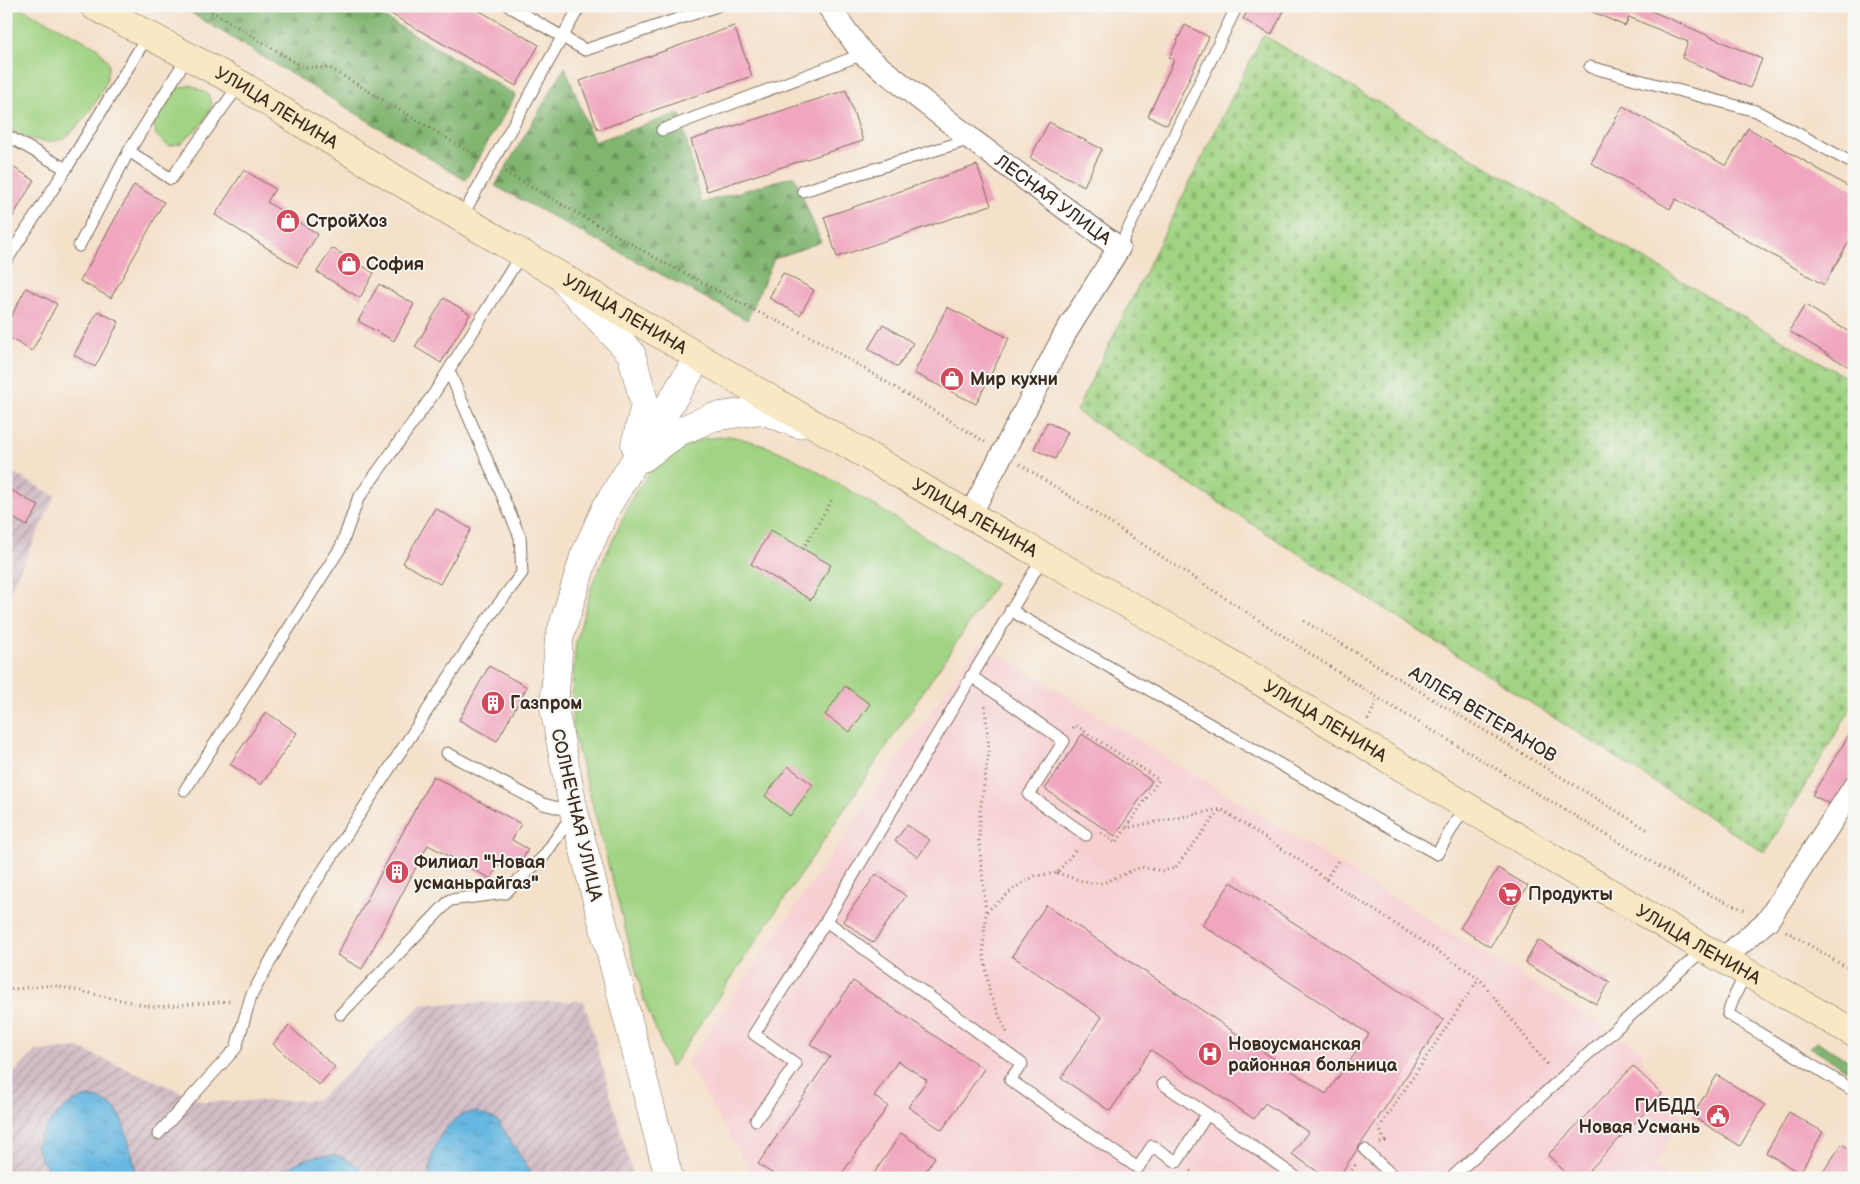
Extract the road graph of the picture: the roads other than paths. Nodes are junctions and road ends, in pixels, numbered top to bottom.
1 (94, 6) edge
2 (509, 6) edge
3 (716, 6) edge
4 (828, 6) edge
5 (1237, 6) edge
6 (578, 9) dead end
7 (148, 35) junction
8 (562, 37) junction
9 (863, 54) junction
10 (188, 56) junction
11 (1590, 67) dead end
12 (240, 84) junction
13 (662, 130) dead end
14 (6, 135) edge
15 (971, 140) junction
16 (129, 152) junction
17 (1854, 164) edge
18 (66, 169) junction
19 (803, 191) dead end
20 (460, 218) junction
21 (79, 246) dead end
22 (1120, 248) junction
23 (522, 253) junction
24 (6, 261) edge
25 (561, 277) junction
26 (698, 358) junction
27 (449, 371) junction
28 (832, 436) junction
29 (630, 468) junction
30 (970, 515) junction
31 (1043, 557) junction
32 (1011, 609) junction
33 (971, 676) junction
34 (447, 753) dead end
35 (1854, 787) edge
36 (185, 790) dead end
37 (1465, 806) junction
38 (574, 812) junction
39 (1086, 836) road end
40 (826, 921) junction
41 (1714, 954) junction
42 (1746, 973) junction
43 (341, 1014) dead end
44 (1854, 1033) edge
45 (1163, 1084) dead end
46 (1854, 1091) edge
47 (1207, 1114) junction
48 (756, 1120) dead end
49 (158, 1134) dead end
50 (1365, 1150) road end
51 (669, 1178) edge
52 (1298, 1178) edge
53 (1395, 1178) edge
54 (1451, 1178) edge

1 - 7 main road, УЛИЦА ЛЕНИНА
2 - 8 lane
3 - 8 lane
4 - 9 street, ЛЕСНАЯ УЛИЦА
5 - 22 lane
6 - 8 lane
7 - 10 main road, УЛИЦА ЛЕНИНА
7 - 18 lane
8 - 20 lane
9 - 13 lane
9 - 15 street, ЛЕСНАЯ УЛИЦА
10 - 12 main road, УЛИЦА ЛЕНИНА
10 - 16 lane
11 - 17 lane
12 - 16 lane
12 - 20 main road, УЛИЦА ЛЕНИНА
14 - 18 lane
15 - 19 lane
15 - 22 street, ЛЕСНАЯ УЛИЦА
16 - 21 lane
18 - 24 lane
20 - 23 main road, УЛИЦА ЛЕНИНА
22 - 30 street, ЛЕСНАЯ УЛИЦА
23 - 25 main road, УЛИЦА ЛЕНИНА
23 - 27 lane
25 - 26 main road, УЛИЦА ЛЕНИНА
25 - 29 street
26 - 28 main road, УЛИЦА ЛЕНИНА
26 - 29 street, СОЛНЕЧНАЯ УЛИЦА
27 - 36 lane
27 - 49 lane
28 - 29 street
28 - 30 main road, УЛИЦА ЛЕНИНА
29 - 38 street, СОЛНЕЧНАЯ УЛИЦА
30 - 31 main road, УЛИЦА ЛЕНИНА
31 - 32 lane
31 - 37 main road, УЛИЦА ЛЕНИНА
32 - 33 lane
32 - 37 lane
33 - 39 lane
33 - 40 lane
34 - 38 lane
35 - 41 street
37 - 41 main road, УЛИЦА ЛЕНИНА
38 - 43 lane
38 - 51 street, СОЛНЕЧНАЯ УЛИЦА
40 - 47 lane
40 - 48 lane
41 - 42 main road, УЛИЦА ЛЕНИНА
41 - 54 lane
42 - 44 main road, УЛИЦА ЛЕНИНА
42 - 46 lane
45 - 47 lane
47 - 52 lane
50 - 53 lane

